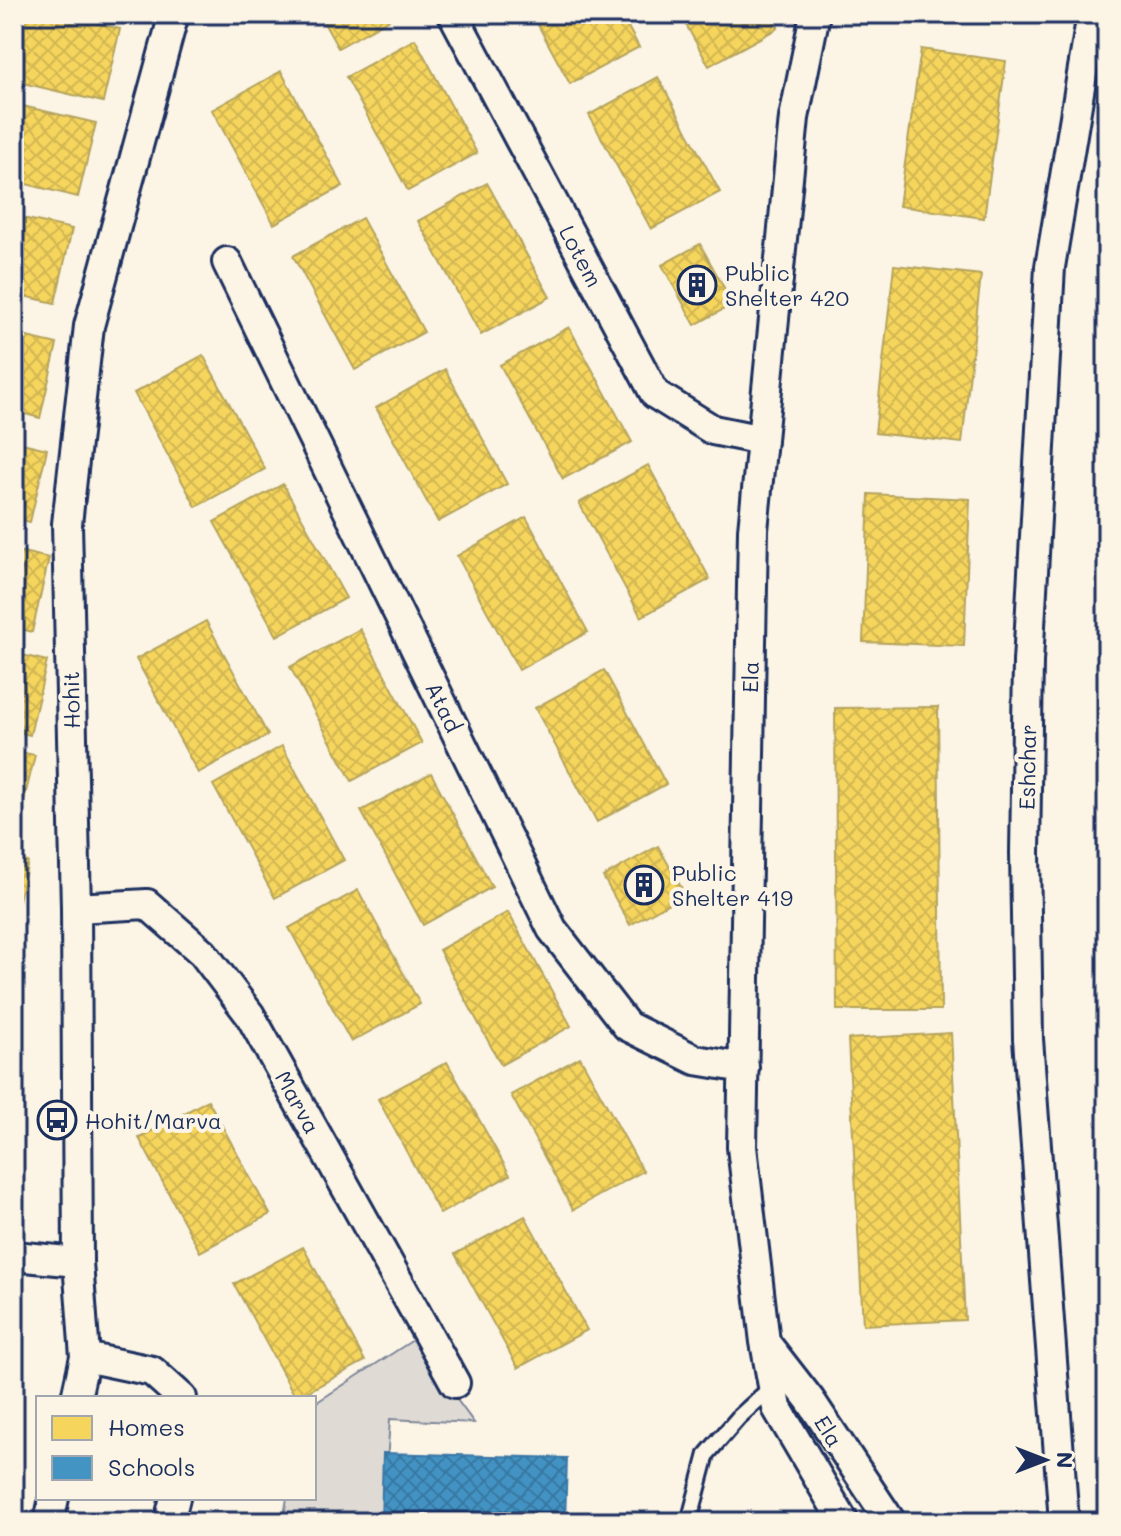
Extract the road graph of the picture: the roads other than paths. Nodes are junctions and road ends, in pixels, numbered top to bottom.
1 (174, 14) edge
2 (453, 14) edge
3 (815, 14) edge
4 (1092, 14) edge
5 (227, 262) dead end
6 (762, 440) junction
7 (76, 908) junction
8 (744, 1068) junction
9 (14, 1256) edge
10 (78, 1262) junction
11 (765, 1342) junction
12 (85, 1357) junction
13 (455, 1383) dead end
14 (773, 1385) junction
15 (76, 1396) edge
16 (180, 1396) edge
17 (54, 1500) edge
18 (174, 1500) edge
19 (49, 1522) edge
20 (169, 1522) edge
21 (689, 1522) edge
22 (844, 1522) edge
23 (891, 1522) edge
24 (1064, 1522) edge

1 - 7 street, Hohit
2 - 6 street, Lotem
3 - 6 street, Ela
4 - 24 street, Eshchar
5 - 8 street, Atad
6 - 8 street, Ela
7 - 10 street, Hohit
7 - 13 street, Marva
8 - 11 street, Ela
9 - 10 street
10 - 12 street, Hohit
11 - 14 street, Ela
11 - 23 street, Ela
12 - 15 street, Hohit
12 - 16 street
14 - 21 lane
14 - 22 street, Ela
17 - 19 street
18 - 20 street

